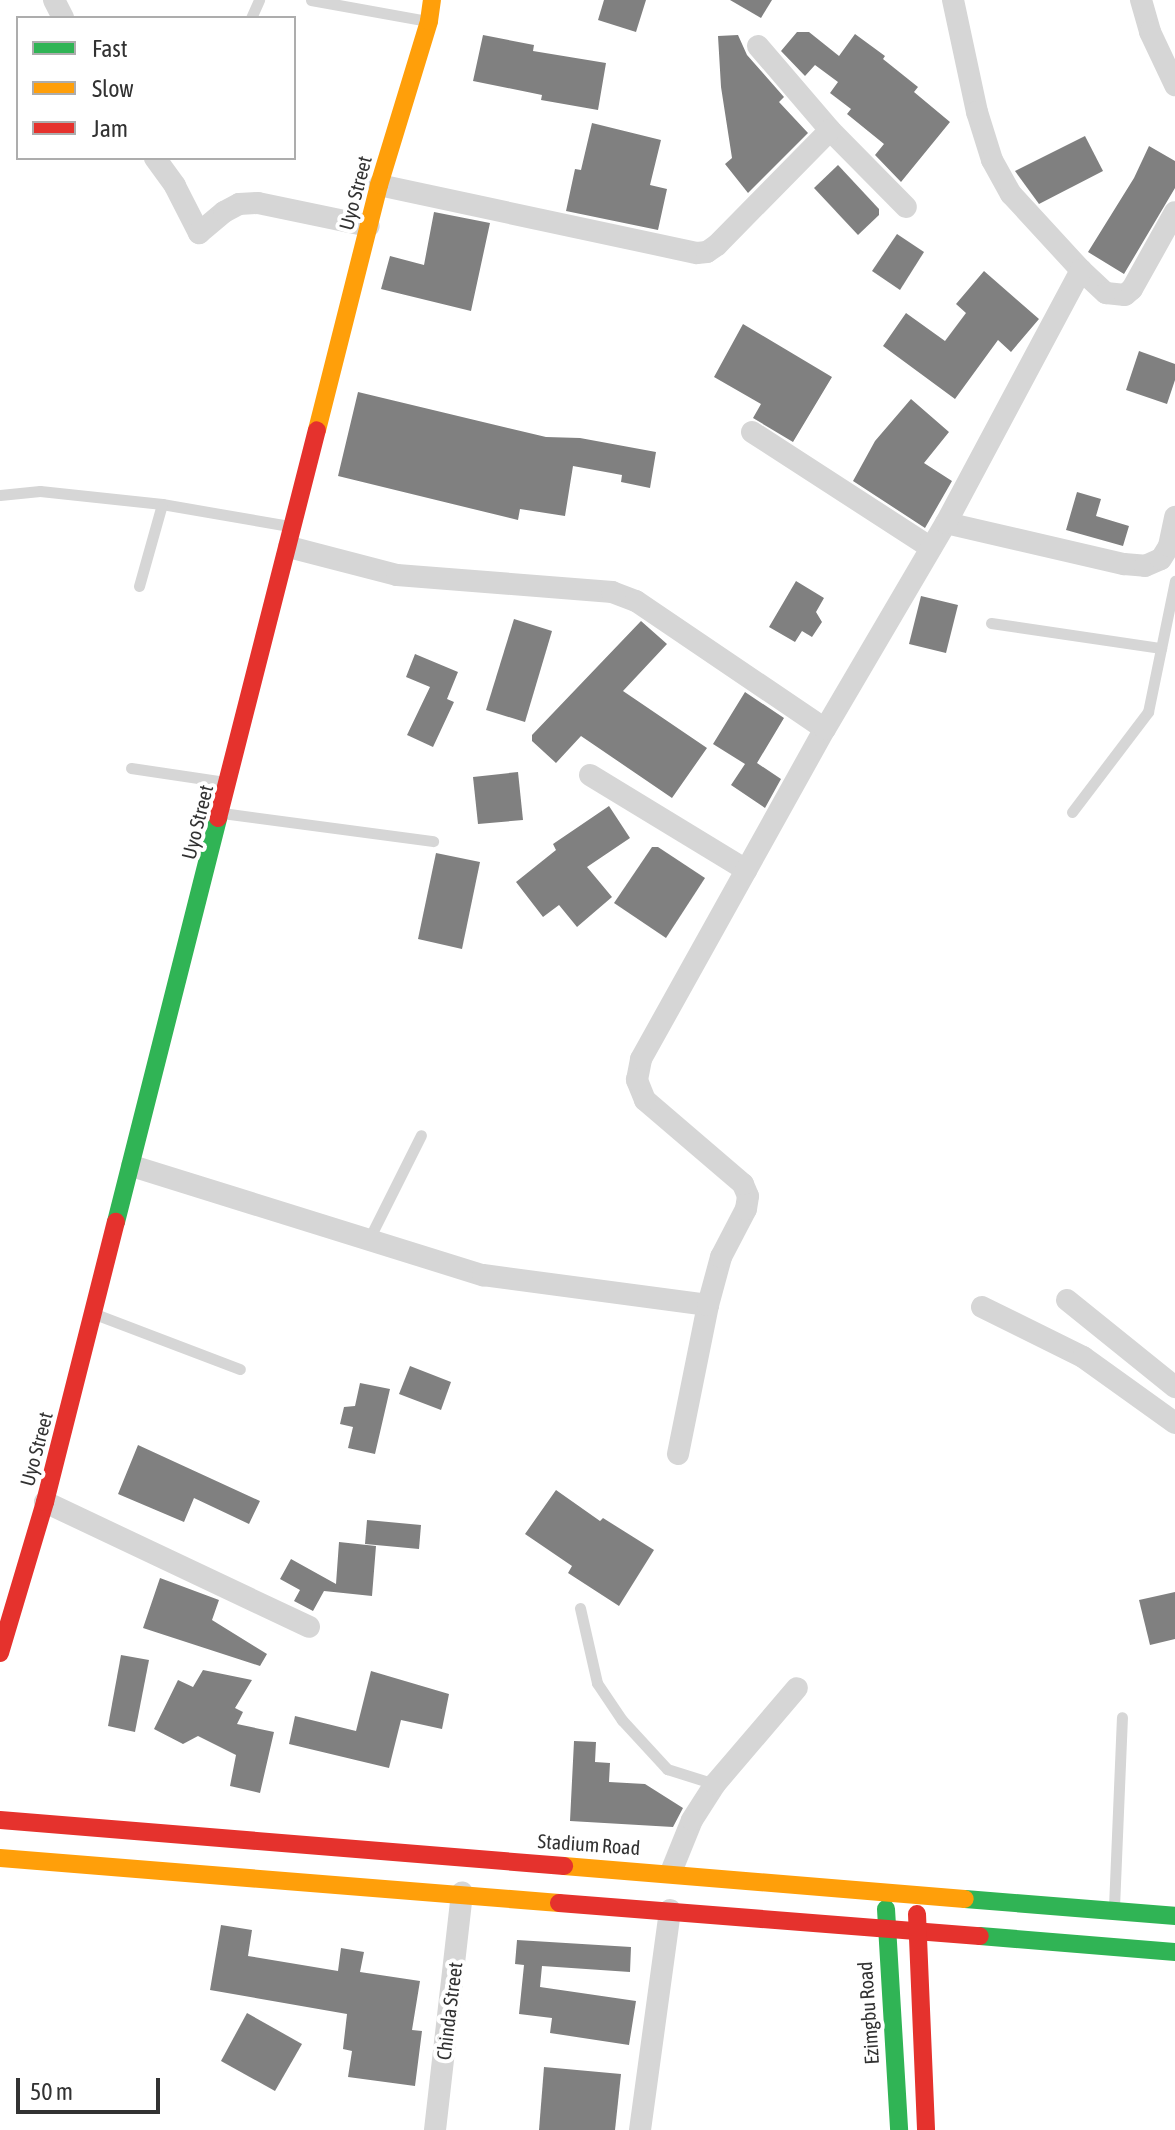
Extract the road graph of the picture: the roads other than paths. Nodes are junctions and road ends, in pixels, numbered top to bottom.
1 (311, 0) edge
2 (432, 0) edge
3 (953, 0) edge
4 (1141, 0) edge
5 (429, 21) junction
6 (758, 46) dead end
7 (1175, 85) edge
8 (830, 130) junction
9 (156, 160) edge
10 (379, 185) junction
11 (906, 207) dead end
12 (1175, 212) edge
13 (369, 226) junction
14 (1081, 270) junction
15 (752, 432) dead end
16 (0, 495) edge
17 (162, 504) junction
18 (946, 523) junction
19 (1174, 533) edge
20 (291, 537) junction
21 (931, 548) junction
22 (1175, 581) edge
23 (139, 586) dead end
24 (991, 623) dead end
25 (1161, 648) junction
26 (825, 729) junction
27 (131, 768) dead end
28 (590, 775) dead end
29 (229, 783) junction
30 (1072, 812) dead end
31 (221, 813) junction
32 (433, 841) dead end
33 (746, 870) junction
34 (421, 1135) dead end
35 (132, 1166) junction
36 (369, 1239) junction
37 (1067, 1300) dead end
38 (708, 1305) junction
39 (982, 1307) dead end
40 (94, 1314) junction
41 (240, 1369) dead end
42 (1175, 1387) edge
43 (1175, 1423) edge
44 (678, 1454) dead end
45 (45, 1502) junction
46 (580, 1608) dead end
47 (309, 1627) dead end
48 (0, 1653) edge
49 (797, 1688) dead end
50 (1122, 1717) dead end
51 (715, 1784) junction
52 (0, 1820) edge
53 (0, 1858) edge
54 (671, 1872) junction
55 (462, 1893) junction
56 (886, 1894) junction
57 (918, 1896) junction
58 (670, 1910) junction
59 (1113, 1911) junction
60 (1175, 1916) edge
61 (885, 1930) junction
62 (916, 1934) junction
63 (1175, 1952) edge
64 (435, 2130) edge
65 (640, 2130) edge
66 (899, 2130) edge
67 (926, 2130) edge

1 - 5 lane
2 - 5 main road, Uyo Street
3 - 14 street
4 - 7 street
5 - 10 main road, Uyo Street
6 - 8 street
8 - 10 street
8 - 11 street
9 - 13 street
10 - 13 main road, Uyo Street
12 - 14 street
13 - 20 main road, Uyo Street
14 - 18 street
15 - 21 street
16 - 17 lane
17 - 20 lane
17 - 23 lane
18 - 19 street
18 - 21 street
20 - 26 street
20 - 29 main road, Uyo Street
21 - 26 street
22 - 25 lane
24 - 25 lane
25 - 30 lane
26 - 33 street
27 - 29 lane
28 - 33 street
29 - 31 main road, Uyo Street
31 - 32 lane
31 - 35 main road, Uyo Street
33 - 38 street
34 - 36 lane
35 - 36 street
35 - 40 main road, Uyo Street
36 - 38 street
37 - 42 street
38 - 44 street
39 - 43 street
40 - 41 lane
40 - 45 main road, Uyo Street
45 - 47 street
45 - 48 main road, Uyo Street
46 - 51 lane
49 - 51 street
50 - 59 lane
51 - 54 street
52 - 54 main road, Stadium Road
53 - 55 main road
54 - 56 main road, Stadium Road
55 - 58 main road
55 - 64 street, Chinda Street
56 - 57 main road, Stadium Road
56 - 61 main road, Ezimgbu Road
57 - 59 main road, Stadium Road
57 - 62 main road
58 - 61 main road
58 - 65 street
59 - 60 main road, Stadium Road
61 - 62 main road
61 - 66 main road, Ezimgbu Road
62 - 63 main road
62 - 67 main road

